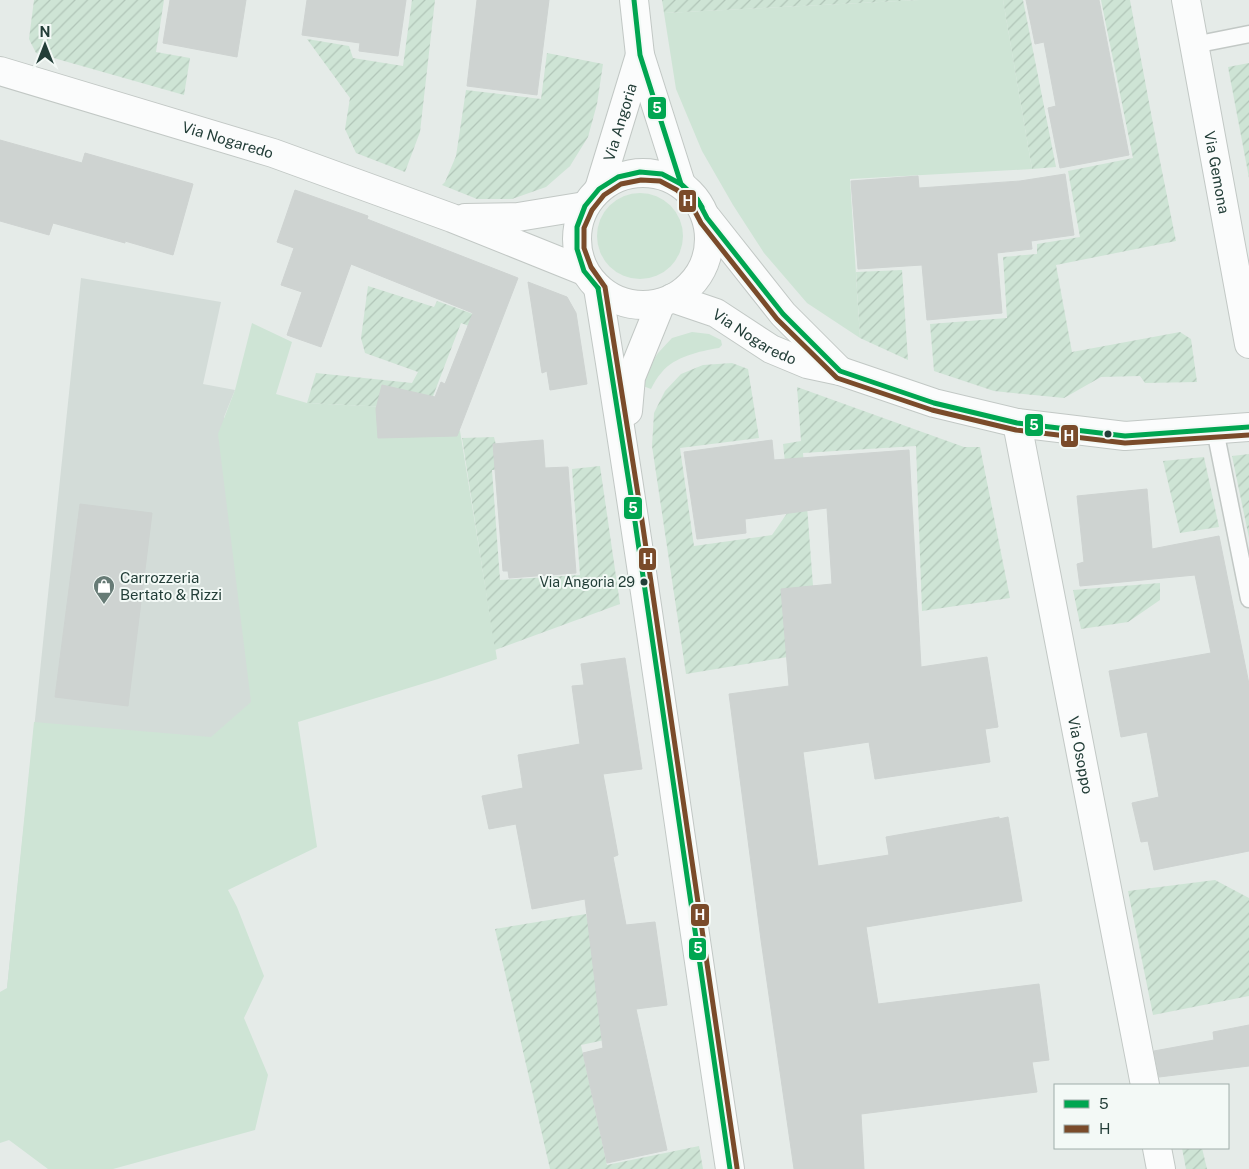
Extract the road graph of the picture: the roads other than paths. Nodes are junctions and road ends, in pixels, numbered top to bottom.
1 (634, 0) edge
2 (1186, 0) edge
3 (1249, 34) edge
4 (1194, 44) junction
5 (640, 55) junction
6 (0, 71) edge
7 (681, 184) junction
8 (592, 197) junction
9 (452, 218) junction
10 (707, 218) junction
11 (591, 280) junction
12 (666, 301) junction
13 (1249, 344) edge
14 (840, 370) junction
15 (1017, 423) junction
16 (1249, 427) edge
17 (1215, 430) junction
18 (625, 448) junction
19 (1249, 598) edge
20 (1145, 1084) edge
21 (1157, 1149) edge
22 (730, 1169) edge
23 (1161, 1169) edge

1 - 5 street, Via Angoria
2 - 4 street, Via Gemona
3 - 4 lane
4 - 13 street, Via Gemona
5 - 7 street, Via Angoria
5 - 8 street, Via Angoria
6 - 9 street, Via Nogaredo
7 - 8 street
7 - 10 street
8 - 9 street, Via Nogaredo
8 - 11 street
9 - 11 street, Via Nogaredo
10 - 12 street
10 - 14 street, Via Nogaredo
11 - 12 street
11 - 18 street
12 - 14 street, Via Nogaredo
12 - 18 street
14 - 15 street, Via Nogaredo
15 - 17 street, Via Nogaredo
15 - 20 street, Via Osoppo
16 - 17 street, Via Nogaredo
17 - 19 lane
18 - 22 street
21 - 23 street

